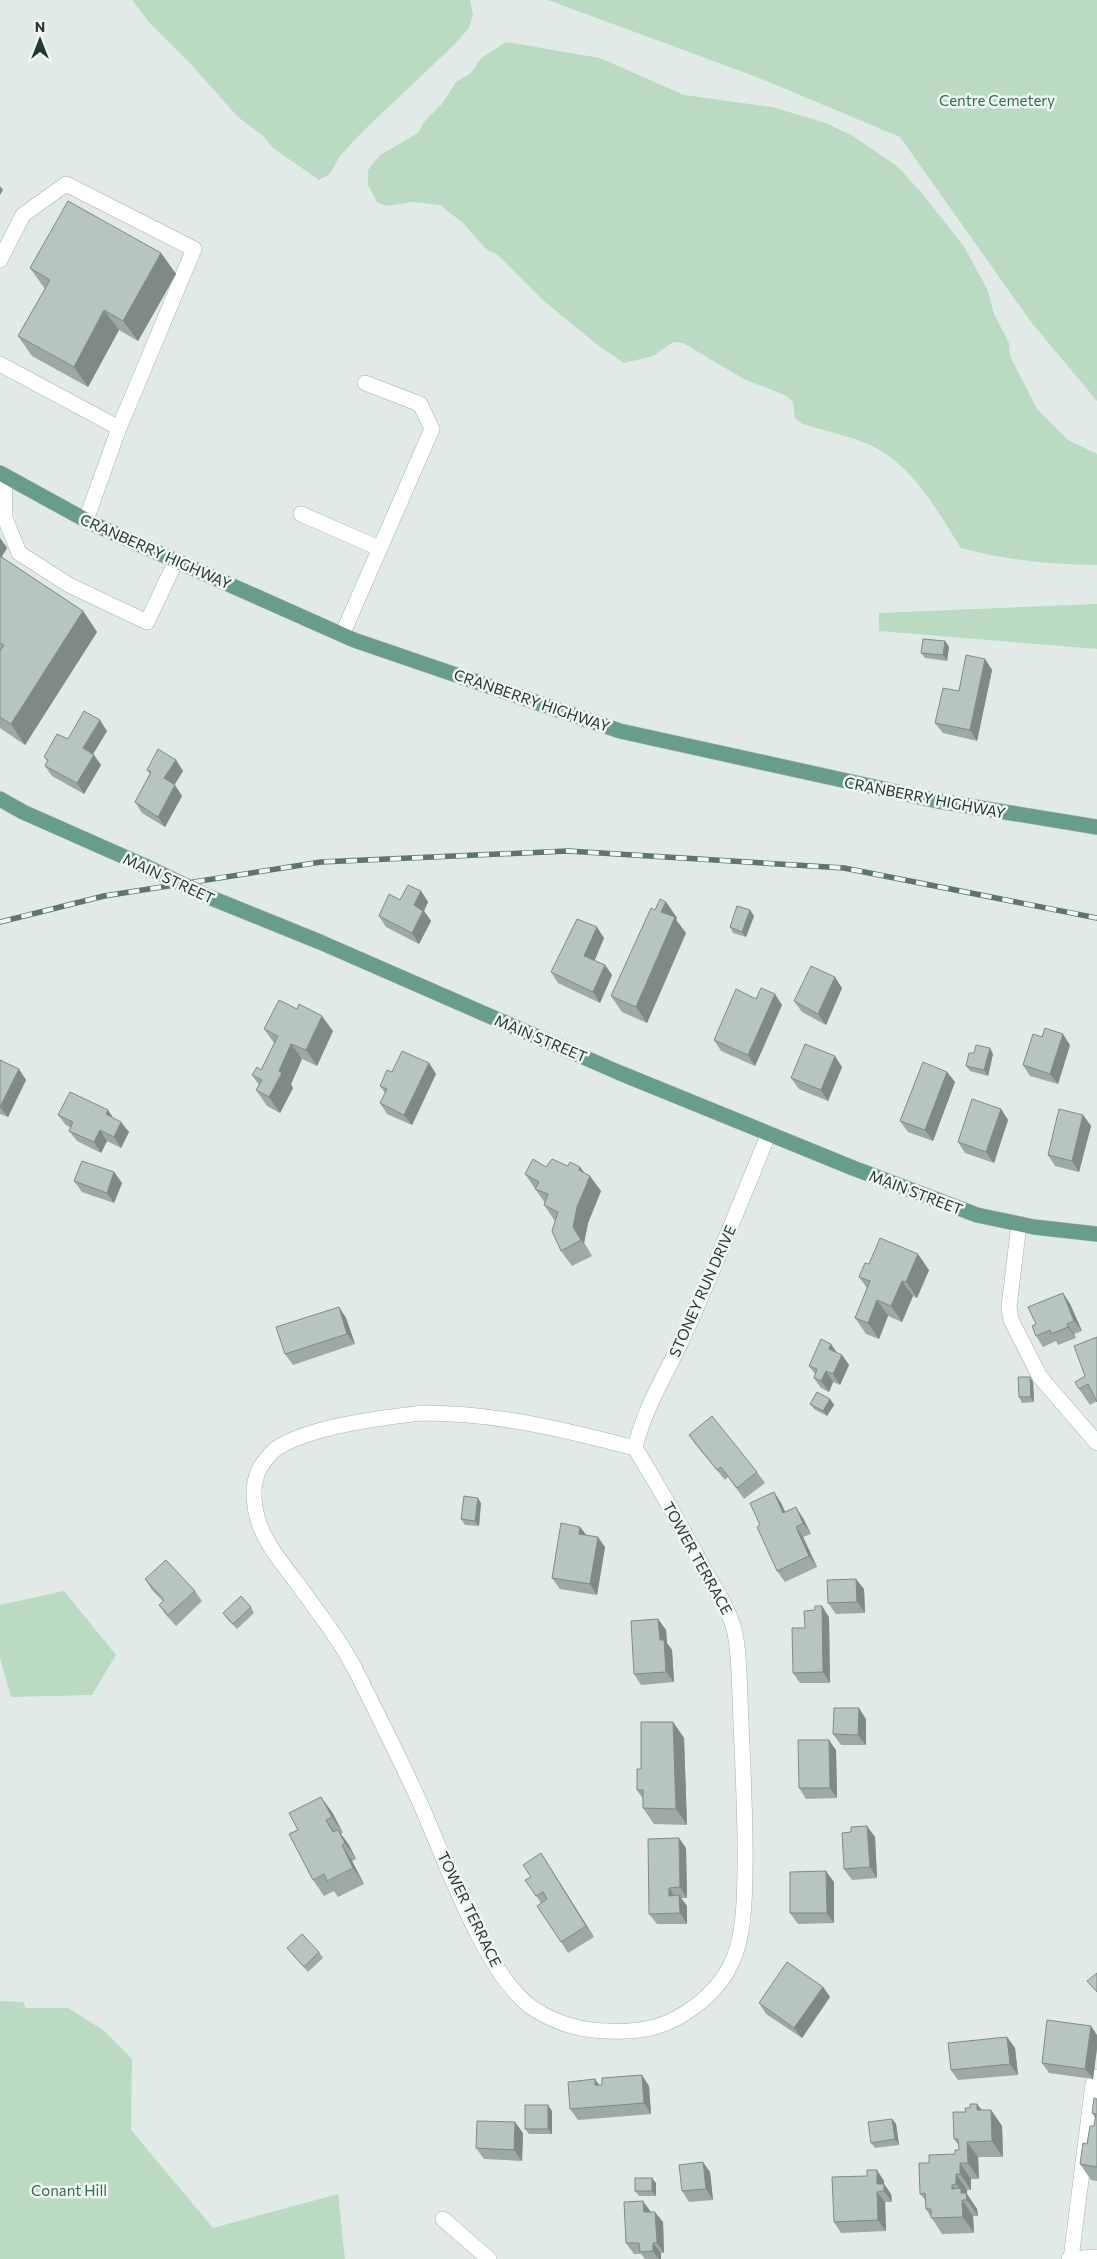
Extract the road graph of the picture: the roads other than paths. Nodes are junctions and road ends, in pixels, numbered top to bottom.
1 (0, 260) edge
2 (0, 364) edge
3 (365, 383) dead end
4 (119, 428) junction
5 (2, 474) edge
6 (301, 514) dead end
7 (86, 520) junction
8 (379, 548) junction
9 (176, 561) junction
10 (342, 635) junction
11 (0, 799) edge
12 (1097, 827) edge
13 (770, 1133) junction
14 (1019, 1224) junction
15 (1097, 1234) edge
16 (1097, 1443) edge
17 (635, 1448) junction
18 (1097, 2078) edge
19 (443, 2219) dead end
20 (1097, 2257) edge
21 (489, 2259) edge
22 (1070, 2259) edge

1 - 4 street
2 - 4 street
3 - 8 street
4 - 7 street
5 - 7 main road, CRANBERRY HIGHWAY
5 - 9 street
6 - 8 street
7 - 9 main road, CRANBERRY HIGHWAY
8 - 10 street
9 - 10 main road, CRANBERRY HIGHWAY
10 - 12 main road, CRANBERRY HIGHWAY
11 - 13 main road, MAIN STREET, bridge
13 - 14 main road, MAIN STREET
13 - 17 street, STONEY RUN DRIVE
14 - 15 main road, MAIN STREET
14 - 16 street
17 - 17 street, TOWER TERRACE
18 - 22 street
19 - 21 street
20 - 22 street

